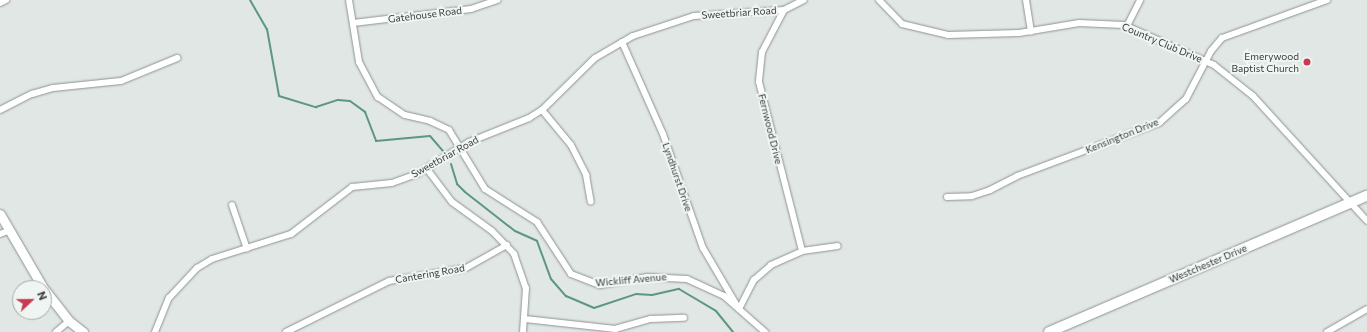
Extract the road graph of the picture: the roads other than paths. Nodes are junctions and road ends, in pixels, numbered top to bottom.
1 (6, 0) edge
2 (350, 0) edge
3 (497, 0) edge
4 (804, 0) edge
5 (879, 0) edge
6 (1026, 0) edge
7 (1140, 0) edge
8 (1327, 0) edge
9 (0, 3) edge
10 (784, 10) junction
11 (353, 23) junction
12 (1127, 26) junction
13 (1031, 32) junction
14 (622, 42) junction
15 (177, 58) dead end
16 (1206, 61) junction
17 (0, 110) edge
18 (542, 110) junction
19 (462, 147) junction
20 (427, 169) junction
21 (1367, 196) edge
22 (947, 197) dead end
23 (591, 202) dead end
24 (1351, 203) junction
25 (232, 205) dead end
26 (0, 214) edge
27 (1367, 221) edge
28 (4, 232) edge
29 (507, 245) junction
30 (838, 246) dead end
31 (247, 249) junction
32 (802, 251) junction
33 (38, 280) edge
34 (52, 299) edge
35 (739, 309) junction
36 (1367, 309) edge
37 (684, 318) dead end
38 (525, 319) junction
39 (69, 321) junction
40 (56, 332) edge
41 (83, 332) edge
42 (155, 332) edge
43 (286, 332) edge
44 (523, 332) edge
45 (765, 332) edge
46 (1049, 332) edge
47 (1327, 332) edge

1 - 9 street
2 - 11 street, Wickliff Avenue
3 - 11 street, Gatehouse Road
4 - 10 street, Sweetbriar Road
5 - 13 street, Country Club Drive
6 - 13 street
7 - 12 street
8 - 16 street, Kensington Drive
10 - 14 street, Sweetbriar Road
10 - 32 street, Fernwood Drive
11 - 19 street, Wickliff Avenue
12 - 13 street, Country Club Drive
12 - 16 street, Country Club Drive
14 - 18 street, Sweetbriar Road
14 - 35 street, Lyndhurst Drive
15 - 17 street
16 - 22 street, Kensington Drive
16 - 24 street, Country Club Drive
18 - 19 street, Sweetbriar Road
18 - 23 street
19 - 20 street, Sweetbriar Road
19 - 35 street, Wickliff Avenue
20 - 29 street
20 - 31 street, Sweetbriar Road
21 - 24 main road, Westchester Drive
24 - 27 street, Country Club Drive
24 - 46 main road, Westchester Drive
25 - 31 street
26 - 28 street
28 - 33 street
29 - 38 street
29 - 43 street, Cantering Road
30 - 32 street
31 - 42 street, Sweetbriar Road
32 - 35 street
34 - 39 street
35 - 45 street, Wickliff Avenue
36 - 47 street
37 - 38 street
38 - 44 street
39 - 40 street
39 - 41 street

